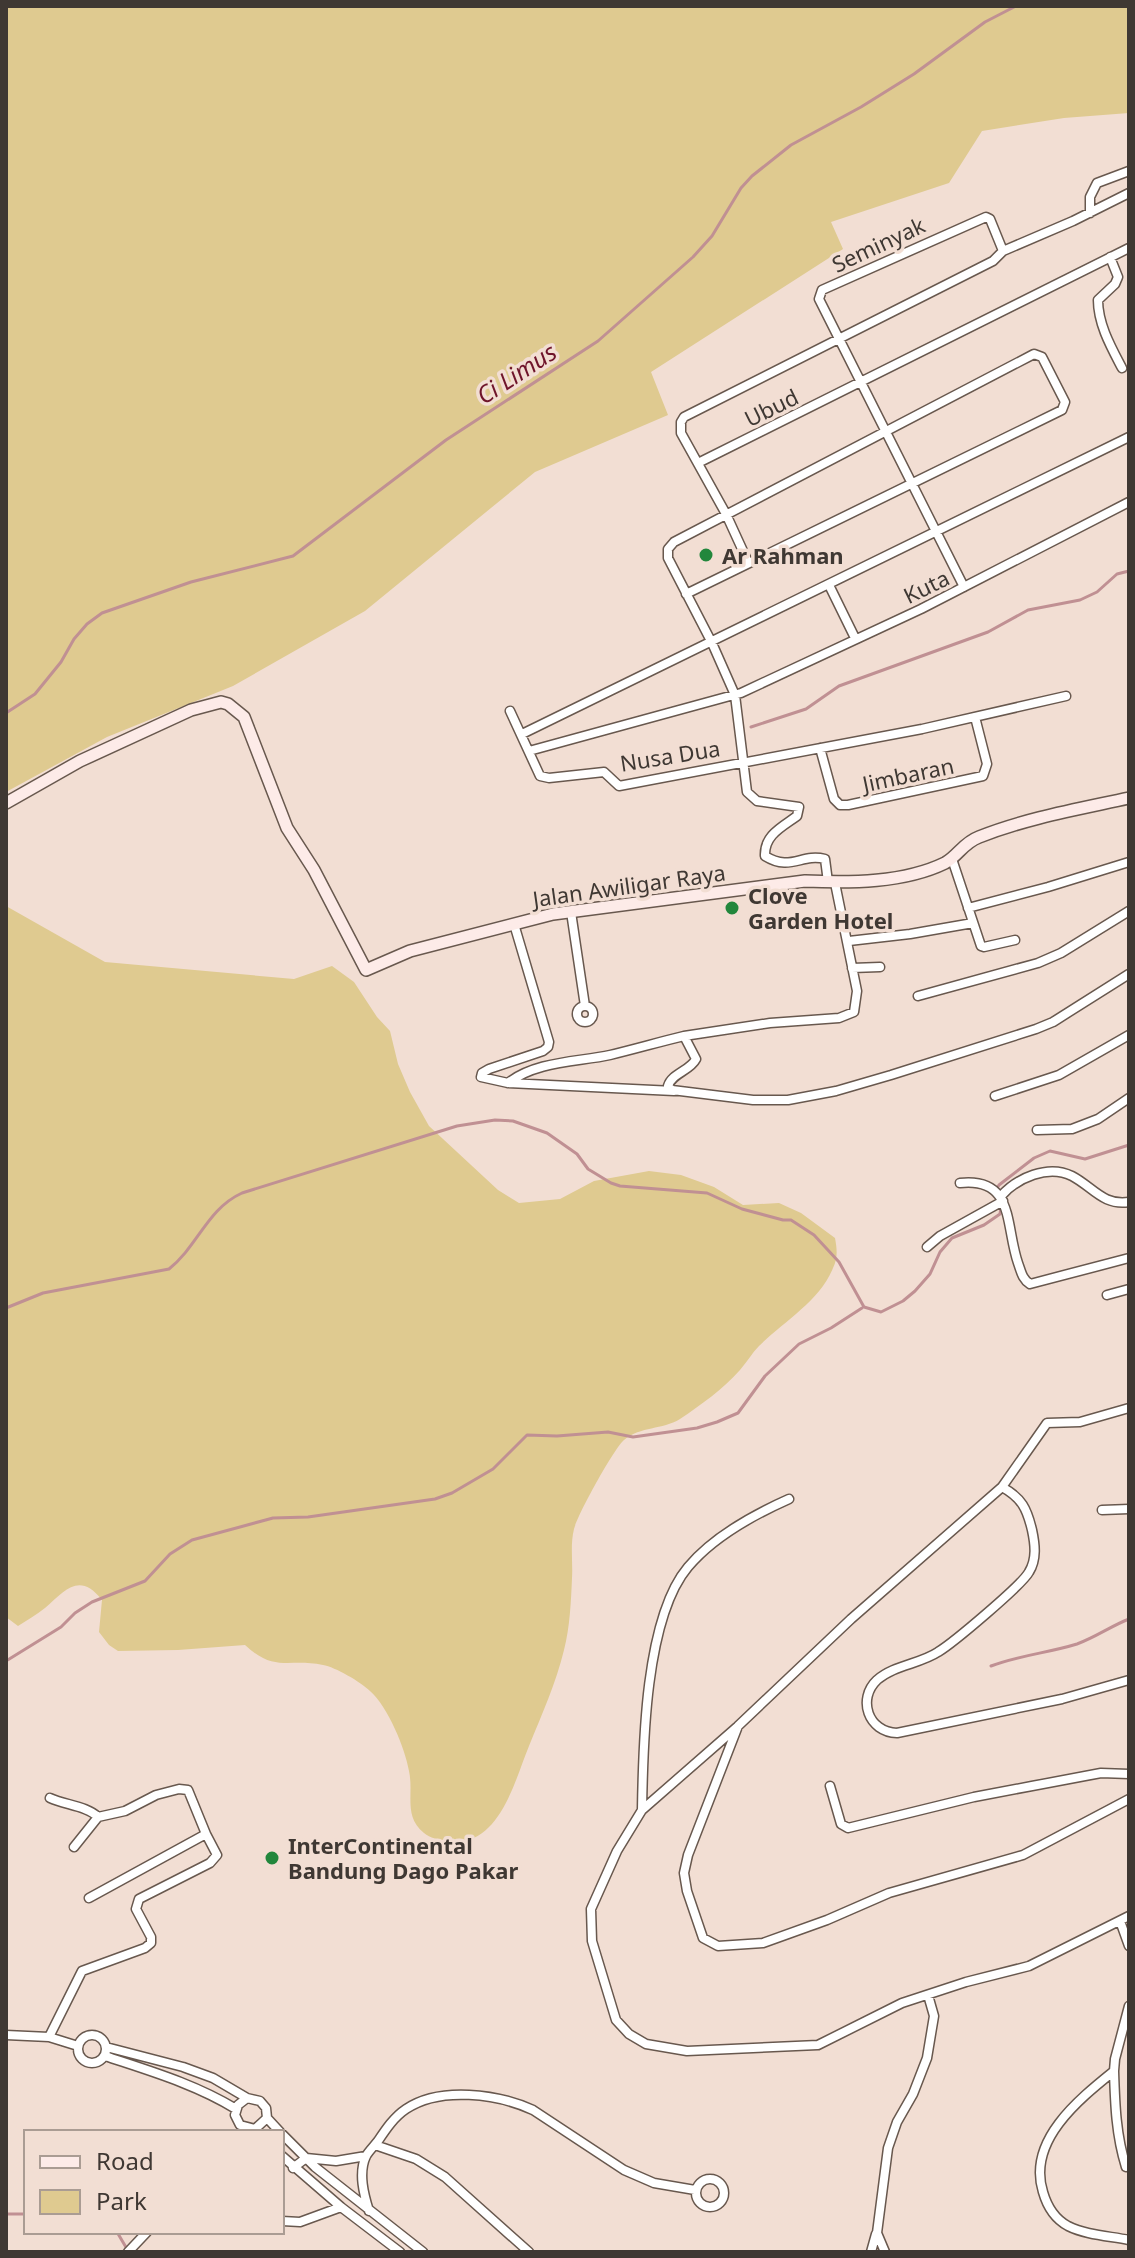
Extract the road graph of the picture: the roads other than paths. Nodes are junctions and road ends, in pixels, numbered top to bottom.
1 (1129, 171) edge
2 (1129, 193) edge
3 (1090, 213) junction
4 (1129, 248) edge
5 (1003, 251) junction
6 (1110, 257) junction
7 (838, 338) junction
8 (1122, 368) dead end
9 (861, 383) junction
10 (887, 431) junction
11 (1129, 437) edge
12 (698, 463) junction
13 (912, 483) junction
14 (1129, 502) edge
15 (726, 514) junction
16 (938, 531) junction
17 (748, 562) junction
18 (829, 585) junction
19 (964, 587) junction
20 (686, 594) junction
21 (855, 638) junction
22 (712, 643) junction
23 (735, 695) junction
24 (1066, 696) dead end
25 (510, 711) dead end
26 (975, 717) junction
27 (522, 734) junction
28 (820, 748) junction
29 (529, 751) junction
30 (743, 761) junction
31 (1129, 798) edge
32 (6, 803) edge
33 (952, 859) junction
34 (1129, 862) edge
35 (831, 882) junction
36 (968, 908) junction
37 (1129, 911) edge
38 (571, 912) junction
39 (973, 923) junction
40 (514, 924) junction
41 (1015, 940) dead end
42 (849, 941) junction
43 (880, 967) dead end
44 (852, 968) junction
45 (1129, 974) edge
46 (918, 996) dead end
47 (585, 1006) dead end
48 (1129, 1035) edge
49 (684, 1036) junction
50 (508, 1083) junction
51 (675, 1091) junction
52 (995, 1096) dead end
53 (1129, 1098) edge
54 (1037, 1130) dead end
55 (960, 1183) dead end
56 (1002, 1199) junction
57 (1129, 1202) edge
58 (927, 1247) dead end
59 (1129, 1258) edge
60 (1129, 1289) edge
61 (1107, 1295) dead end
62 (1129, 1408) edge
63 (1002, 1487) junction
64 (789, 1499) dead end
65 (1129, 1509) edge
66 (1102, 1510) dead end
67 (1128, 1683) edge
68 (738, 1726) junction
69 (1129, 1774) edge
70 (830, 1786) dead end
71 (50, 1798) dead end
72 (1129, 1799) edge
73 (642, 1810) junction
74 (98, 1817) junction
75 (206, 1834) junction
76 (74, 1847) dead end
77 (89, 1898) dead end
78 (1125, 1919) edge
79 (1129, 1946) edge
80 (928, 1995) junction
81 (1129, 2006) edge
82 (6, 2035) edge
83 (49, 2037) junction
84 (78, 2046) junction
85 (106, 2052) junction
86 (1114, 2071) junction
87 (247, 2098) junction
88 (236, 2109) junction
89 (267, 2118) junction
90 (257, 2130) edge
91 (278, 2130) edge
92 (284, 2136) edge
93 (375, 2145) junction
94 (366, 2156) junction
95 (284, 2158) edge
96 (306, 2158) junction
97 (293, 2168) junction
98 (1128, 2168) edge
99 (695, 2190) dead end
100 (341, 2207) junction
101 (369, 2211) junction
102 (284, 2221) edge
103 (877, 2233) junction
104 (145, 2234) edge
105 (1129, 2240) edge
106 (128, 2252) edge
107 (400, 2252) edge
108 (423, 2252) edge
109 (529, 2252) edge
110 (871, 2252) edge
111 (885, 2252) edge

1 - 3 street
2 - 3 street
3 - 5 street
4 - 6 street
5 - 7 street
5 - 7 street, Seminyak
6 - 8 street
6 - 9 street
7 - 9 street
7 - 12 street, Ubud
9 - 10 street
9 - 12 street, Ubud
10 - 13 street
10 - 13 street
10 - 15 street
11 - 16 street
12 - 15 street
13 - 16 street
13 - 17 street
14 - 19 street, Kuta
15 - 17 street
15 - 20 street
16 - 18 street, Kuta
16 - 19 street
17 - 20 street
18 - 21 street
18 - 22 street, Kuta
19 - 21 street, Kuta
20 - 22 street
21 - 23 street, Kuta
22 - 23 street
22 - 27 street
23 - 29 street, Nusa Dua
23 - 30 street
24 - 26 street, Jimbaran
25 - 27 street, Nusa Dua
26 - 28 street, Jimbaran
26 - 28 street, Jimbaran
27 - 29 street, Nusa Dua
28 - 30 street, Jimbaran
29 - 30 street, Nusa Dua
30 - 35 street
31 - 33 street, Jalan Awiligar Raya
32 - 40 street, Jalan Awiligar Raya
33 - 35 street, Jalan Awiligar Raya
33 - 36 street
34 - 36 street
35 - 38 street, Jalan Awiligar Raya
35 - 42 street
36 - 39 street
37 - 46 street
38 - 40 street, Jalan Awiligar Raya
38 - 47 street
39 - 41 street
39 - 42 street
40 - 50 street
42 - 44 street
43 - 44 street
44 - 49 street
45 - 51 street
48 - 52 street
49 - 50 street
49 - 51 street
50 - 51 street
53 - 54 street
55 - 56 street
56 - 57 street
56 - 58 street
56 - 59 street
60 - 61 street
62 - 63 street
63 - 67 street
63 - 68 street
64 - 73 street
65 - 66 street
68 - 72 street
68 - 73 street
69 - 70 street
71 - 74 street
73 - 80 street
74 - 75 street
74 - 76 street
75 - 77 street
75 - 83 street
78 - 79 street
78 - 80 street
80 - 103 street
81 - 86 street
82 - 83 street
83 - 84 street
84 - 85 street
84 - 85 street
85 - 87 street
85 - 88 street
86 - 98 street
86 - 105 street
87 - 88 street
87 - 89 street
88 - 90 street
89 - 90 street
89 - 91 street
92 - 96 street
93 - 94 street
93 - 99 street
93 - 109 street
94 - 96 street
94 - 101 street
95 - 97 street
96 - 97 street
96 - 101 street
97 - 100 street
100 - 102 street
100 - 107 street
101 - 108 street
103 - 110 street
103 - 111 street
104 - 106 street

